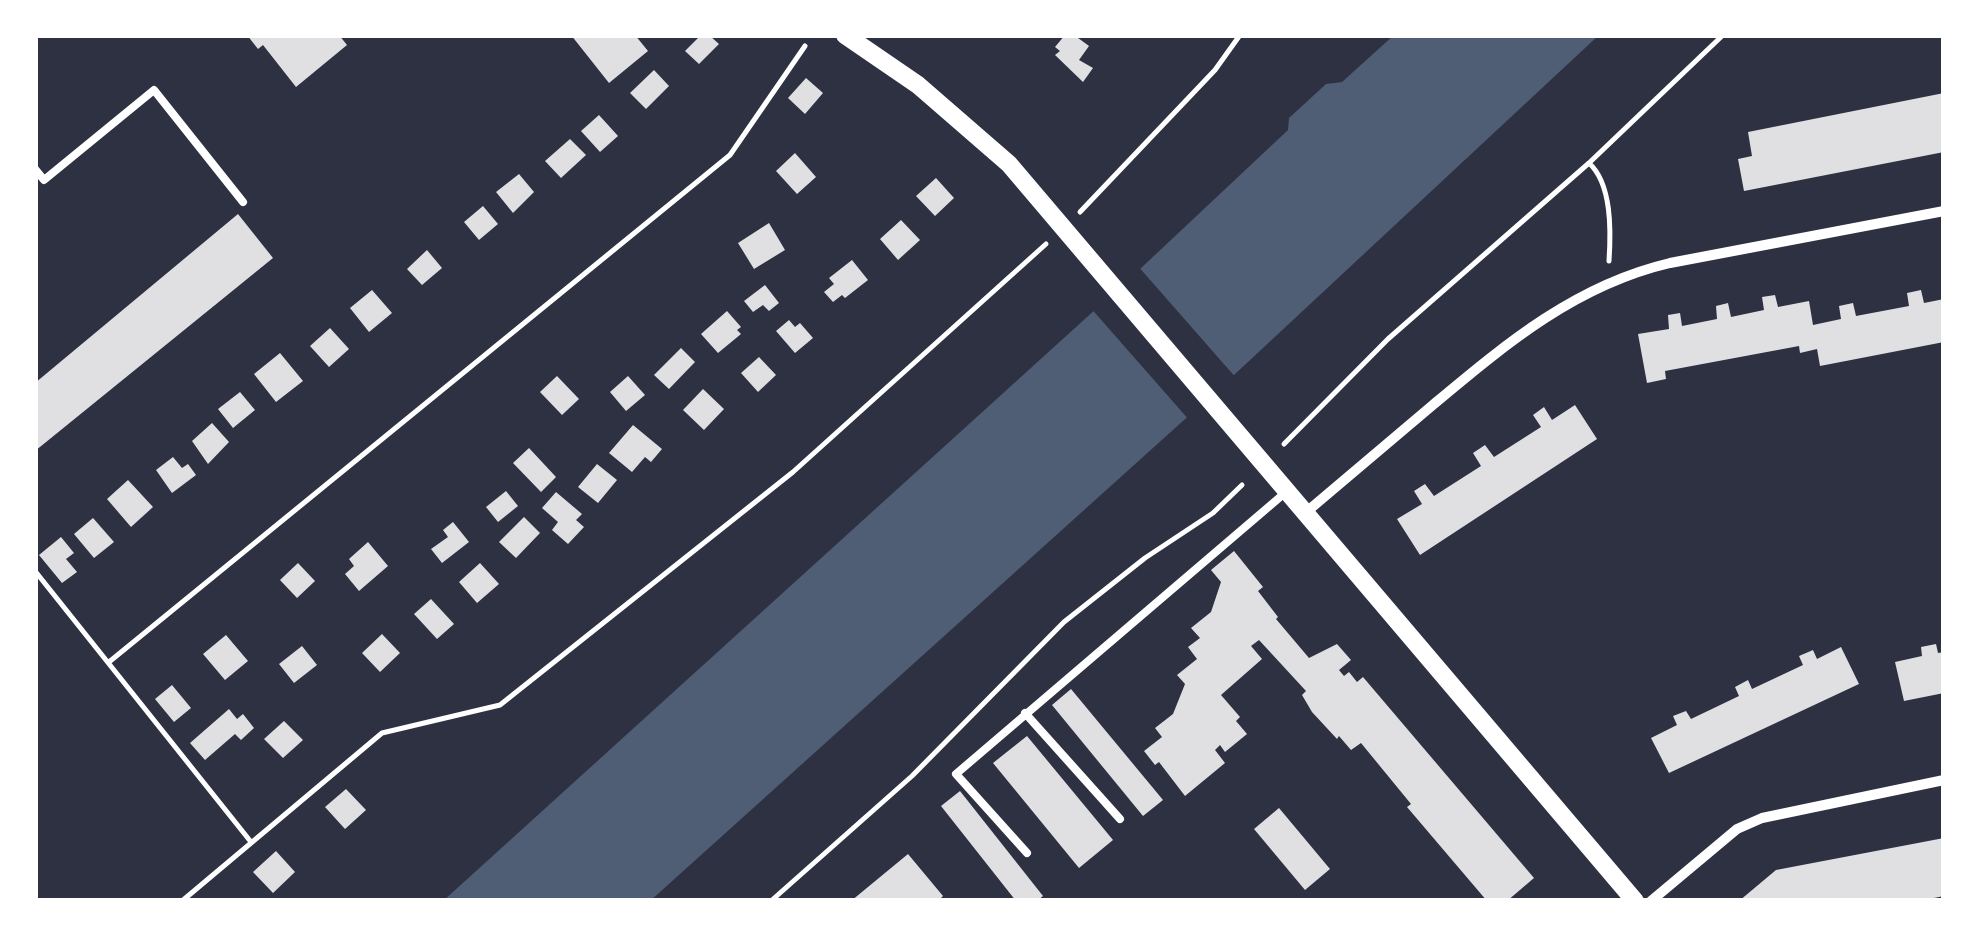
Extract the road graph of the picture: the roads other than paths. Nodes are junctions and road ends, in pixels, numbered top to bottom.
1 (845, 35) edge
2 (35, 169) edge
3 (243, 202) dead end
4 (1944, 211) edge
5 (1286, 492) junction
6 (1304, 514) junction
7 (1025, 713) junction
8 (1944, 780) edge
9 (1120, 819) dead end
10 (1026, 853) dead end
11 (1635, 901) edge
12 (1651, 901) edge

1 - 5 street
2 - 3 lane
4 - 6 street
5 - 6 street
5 - 7 lane
6 - 11 street
7 - 9 lane
7 - 10 lane
8 - 12 street

